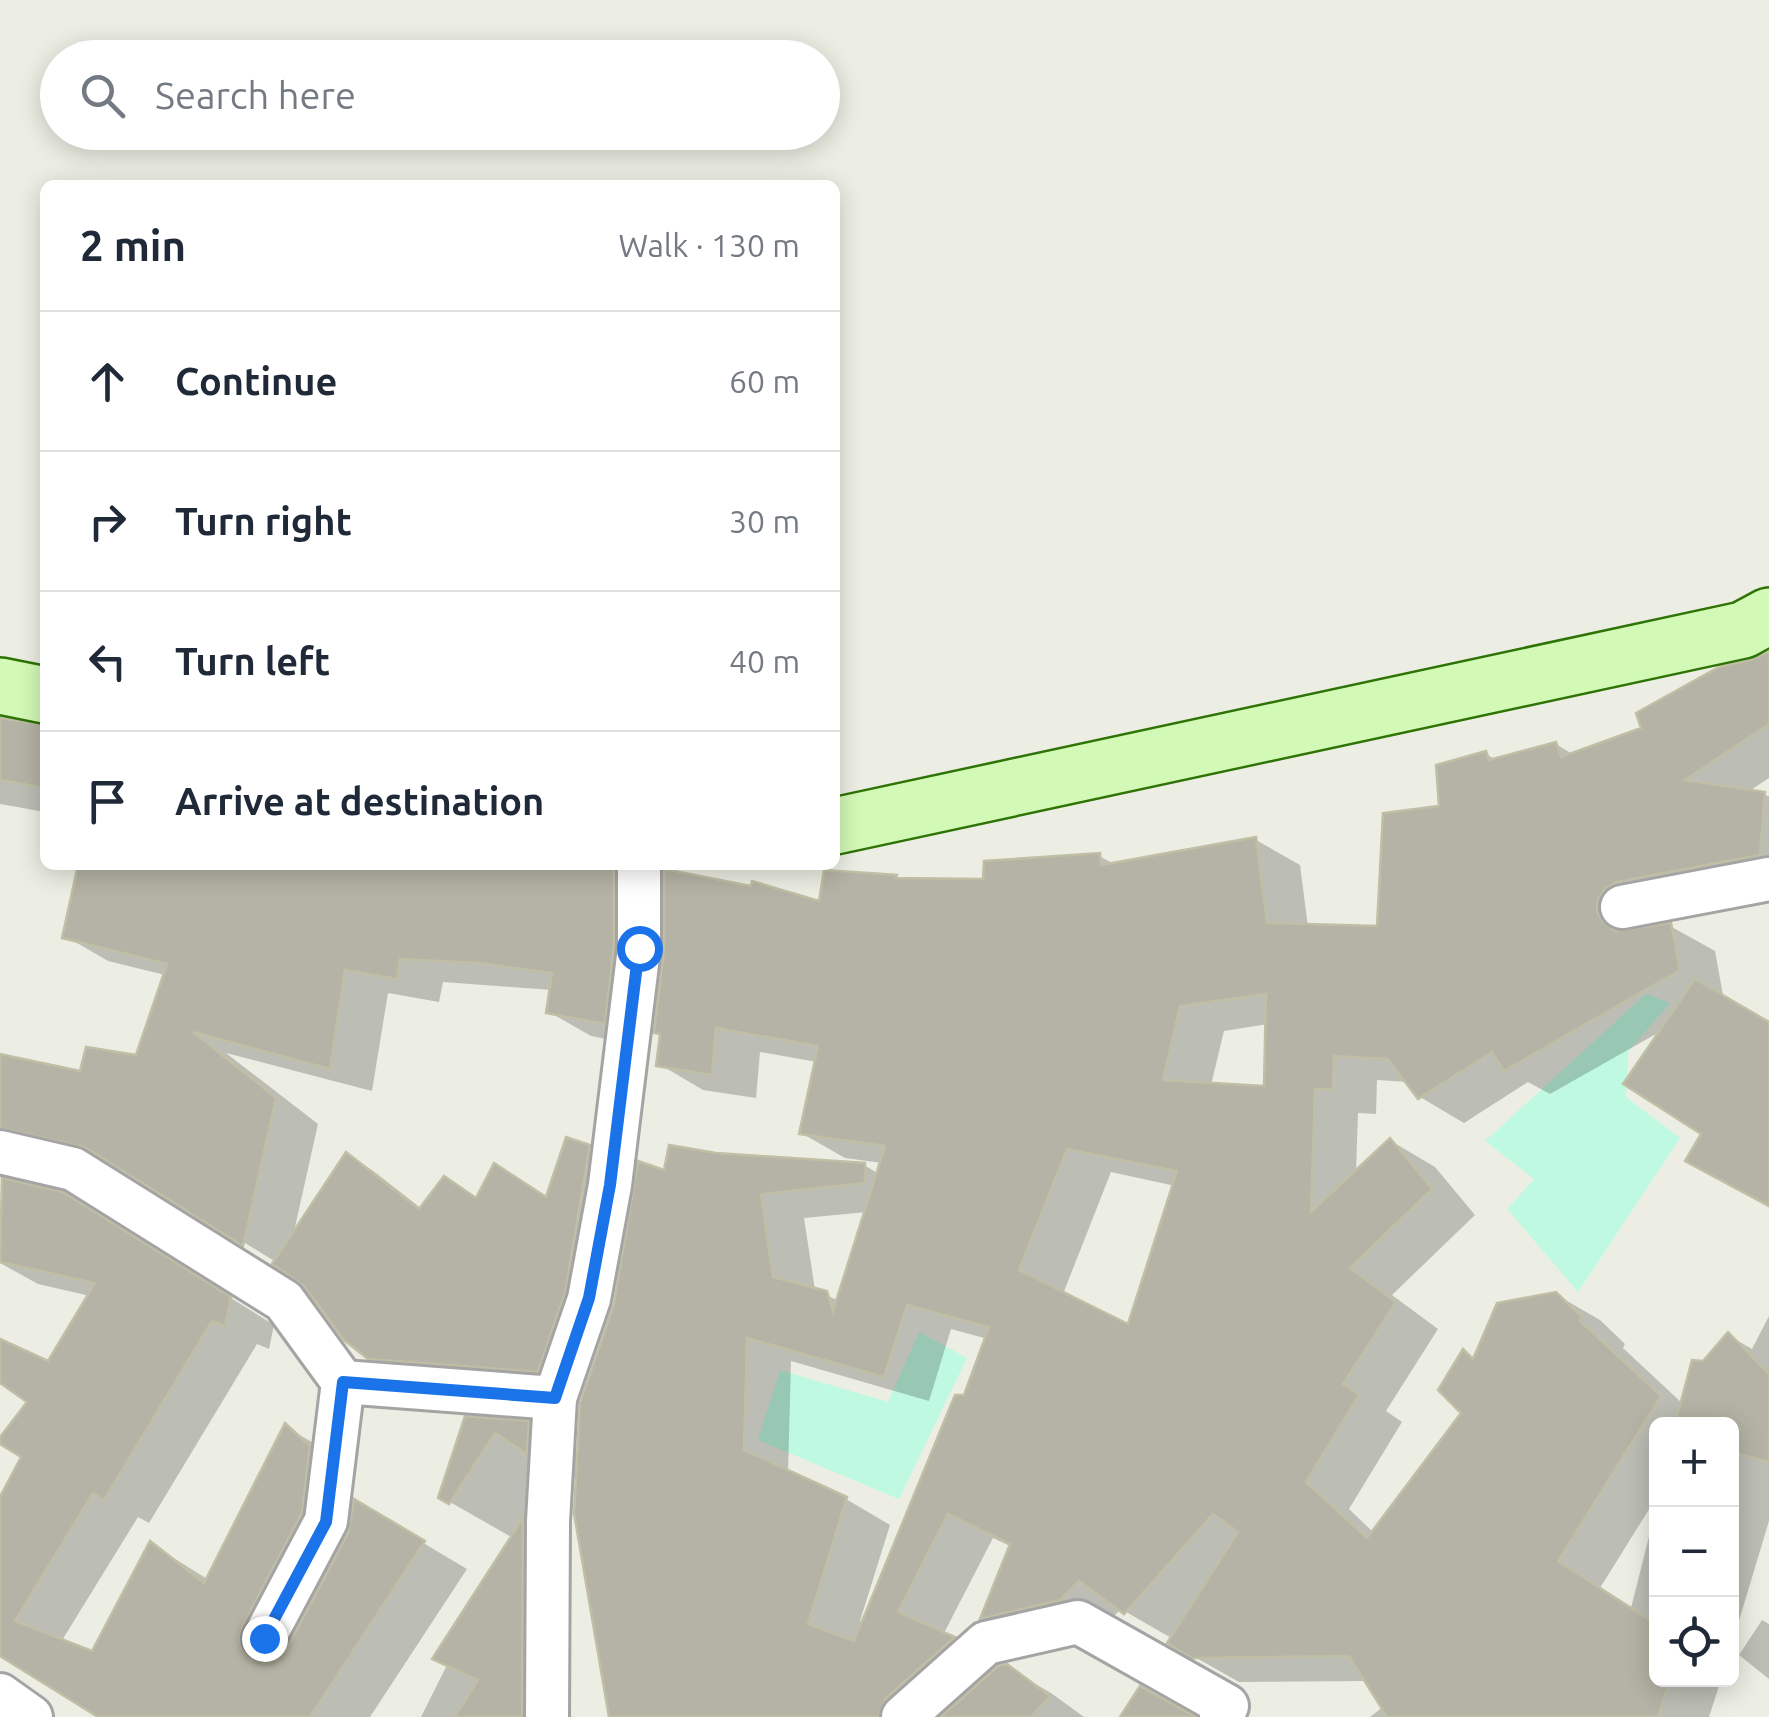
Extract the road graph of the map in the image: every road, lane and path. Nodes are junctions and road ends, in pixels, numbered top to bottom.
1 (1769, 616) edge
2 (0, 686) edge
3 (40, 694) edge
4 (840, 825) edge
5 (639, 870) edge
6 (1769, 879) edge
7 (1622, 906) dead end
8 (0, 1152) edge
9 (343, 1382) junction
10 (555, 1398) junction
11 (264, 1638) dead end
12 (0, 1695) edge
13 (31, 1717) edge
14 (547, 1717) edge
15 (903, 1717) edge
16 (1221, 1717) edge

1 - 4 street
2 - 3 street
5 - 10 street
6 - 7 street
8 - 9 street
9 - 10 street
9 - 11 street
10 - 14 street
12 - 13 street
15 - 16 street

